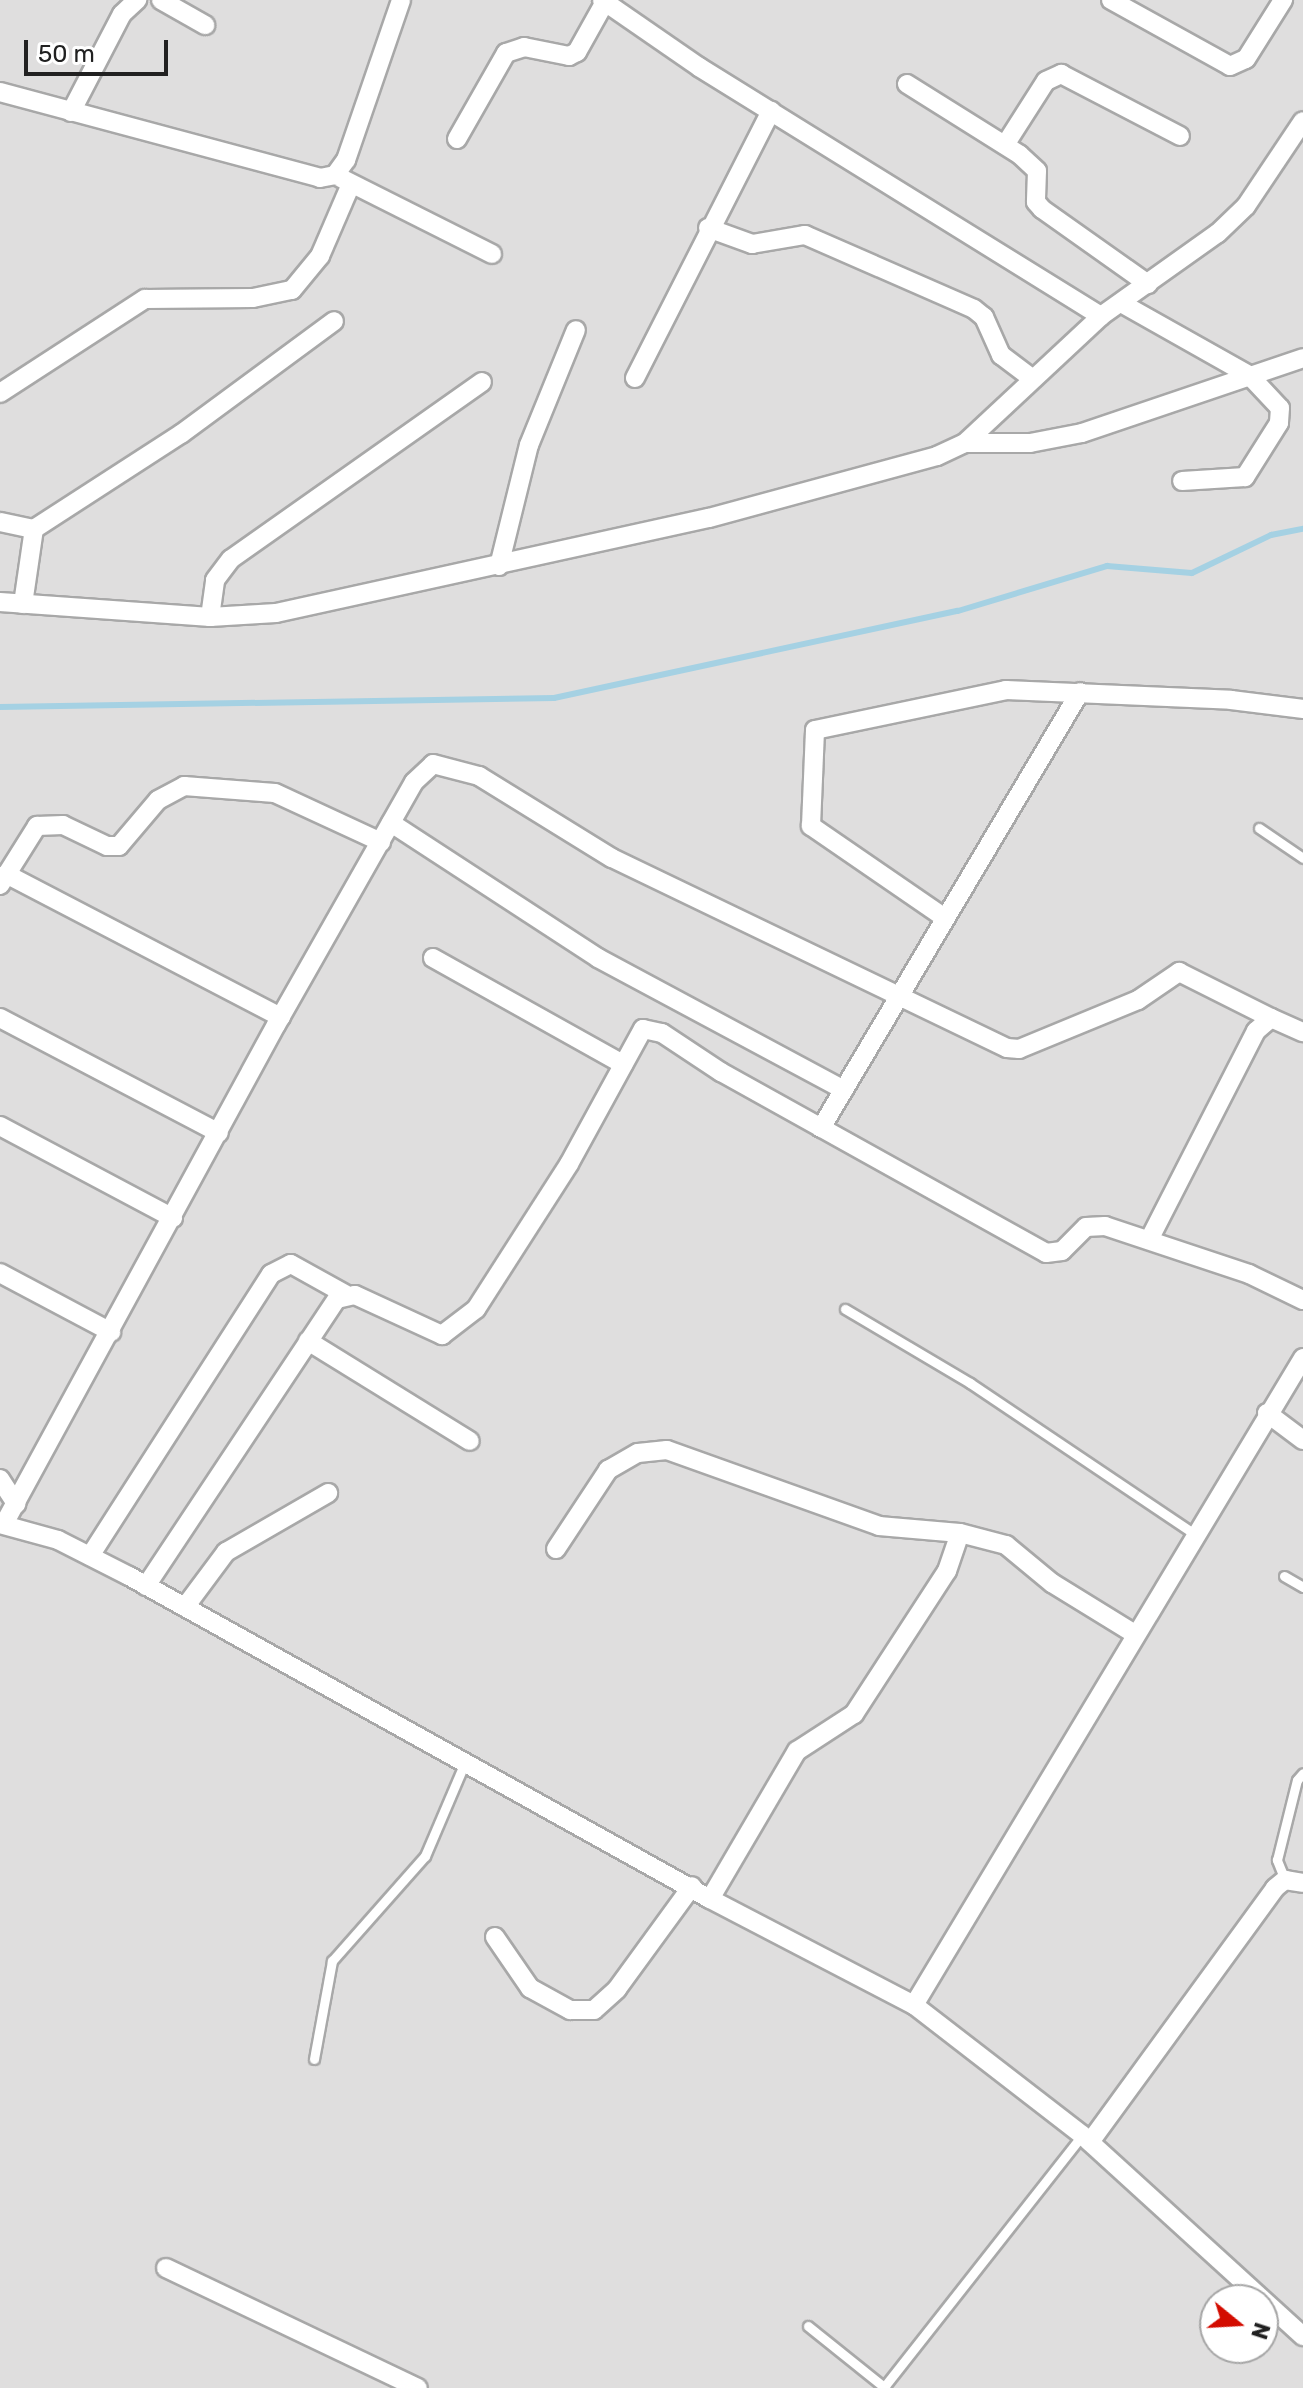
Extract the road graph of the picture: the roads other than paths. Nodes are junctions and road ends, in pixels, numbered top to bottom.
1 (137, 0) edge
2 (161, 0) edge
3 (401, 0) edge
4 (1111, 0) edge
5 (1283, 0) edge
6 (604, 1) edge
7 (205, 25) dead end
8 (907, 84) dead end
9 (0, 92) edge
10 (771, 111) junction
11 (71, 112) junction
12 (1303, 121) edge
13 (1180, 136) dead end
14 (457, 139) dead end
15 (1005, 145) junction
16 (343, 180) junction
17 (708, 228) junction
18 (492, 254) dead end
19 (1148, 284) junction
20 (1121, 303) junction
21 (1101, 316) junction
22 (334, 321) dead end
23 (576, 330) dead end
24 (1303, 358) edge
25 (1249, 375) junction
26 (635, 378) dead end
27 (1032, 378) junction
28 (482, 382) dead end
29 (0, 393) edge
30 (965, 443) junction
31 (1182, 481) dead end
32 (0, 522) edge
33 (34, 529) junction
34 (499, 566) junction
35 (0, 602) edge
36 (23, 604) junction
37 (210, 617) junction
38 (1080, 692) junction
39 (1303, 709) edge
40 (391, 823) junction
41 (1259, 828) dead end
42 (381, 842) junction
43 (1303, 858) edge
44 (3, 880) edge
45 (945, 918) junction
46 (433, 958) dead end
47 (902, 993) junction
48 (281, 1017) junction
49 (0, 1018) edge
50 (1271, 1018) junction
51 (1303, 1032) edge
52 (623, 1064) junction
53 (844, 1090) junction
54 (0, 1126) edge
55 (821, 1128) junction
56 (219, 1133) junction
57 (173, 1218) junction
58 (1149, 1240) junction
59 (0, 1273) edge
60 (345, 1294) junction
61 (1303, 1300) edge
62 (845, 1309) dead end
63 (111, 1332) junction
64 (308, 1341) junction
65 (1303, 1358) edge
66 (1267, 1413) junction
67 (1303, 1440) edge
68 (470, 1441) dead end
69 (0, 1479) edge
70 (328, 1493) dead end
71 (16, 1504) junction
72 (2, 1524) edge
73 (960, 1533) junction
74 (1195, 1534) junction
75 (556, 1549) dead end
76 (90, 1556) junction
77 (1284, 1576) dead end
78 (146, 1586) junction
79 (1303, 1587) edge
80 (185, 1607) junction
81 (1135, 1634) junction
82 (465, 1762) junction
83 (1303, 1773) edge
84 (1294, 1882) edge
85 (692, 1886) junction
86 (710, 1899) junction
87 (495, 1937) dead end
88 (914, 2005) junction
89 (314, 2059) dead end
90 (1086, 2138) junction
91 (166, 2268) dead end
92 (808, 2326) dead end
93 (1303, 2336) edge
94 (418, 2388) edge
95 (885, 2388) edge

1 - 11 street
2 - 7 street
3 - 16 street
4 - 5 street
6 - 10 street
6 - 14 street
8 - 15 street
9 - 11 street
10 - 17 street
10 - 21 street
11 - 16 street
12 - 19 street
13 - 15 street
15 - 19 street
16 - 18 street
16 - 29 street
17 - 26 street
17 - 27 street
19 - 20 street
20 - 21 street
20 - 25 street
21 - 27 street
22 - 33 street
23 - 34 street
24 - 25 street
25 - 30 street
25 - 31 street
27 - 30 street
28 - 37 street
30 - 34 street
32 - 33 street
33 - 36 street
34 - 37 street
35 - 36 street
36 - 37 street
38 - 39 street
38 - 45 street
38 - 45 street
40 - 42 street
40 - 47 street
40 - 53 street
41 - 43 lane
42 - 44 street
42 - 48 street
44 - 48 street
45 - 47 street
46 - 52 street
47 - 50 street
47 - 53 street
48 - 56 street
49 - 56 street
50 - 51 street
50 - 58 street
52 - 55 street
52 - 60 street
53 - 55 street
54 - 57 street
55 - 58 street
56 - 57 street
57 - 63 street
58 - 61 street
59 - 63 street
60 - 64 street
60 - 76 street
62 - 74 lane
63 - 71 street
64 - 68 street
64 - 78 street
65 - 66 street
66 - 67 street
66 - 74 street
69 - 71 street
70 - 80 street
71 - 72 street
72 - 76 street
73 - 75 street
73 - 81 street
73 - 86 street
74 - 81 street
76 - 78 street
77 - 79 lane
78 - 80 street
80 - 82 street
81 - 88 street
82 - 85 street
82 - 89 lane
83 - 84 lane
84 - 90 street
85 - 86 street
85 - 87 street
86 - 88 street
88 - 90 street
90 - 93 street
90 - 95 lane
91 - 94 street
92 - 95 lane

